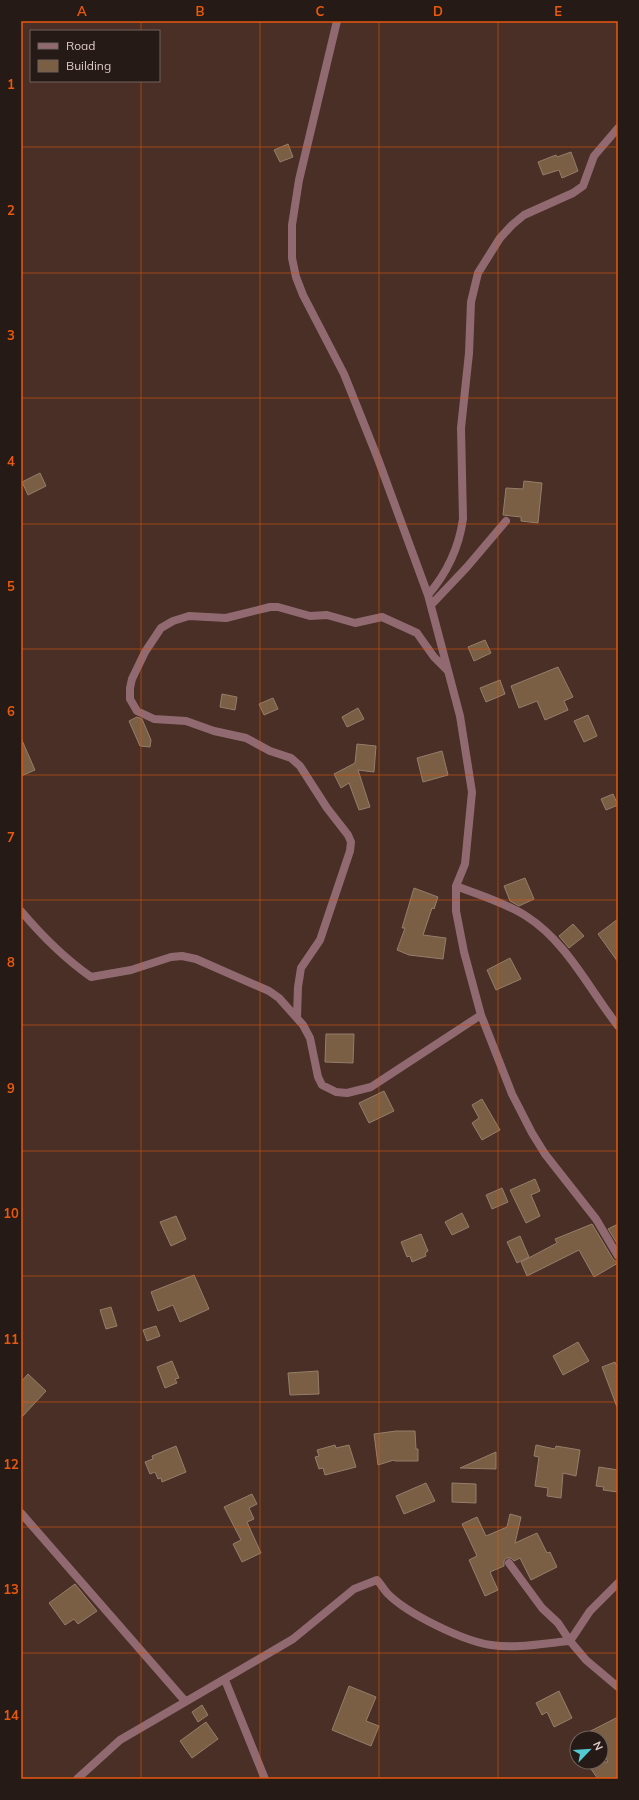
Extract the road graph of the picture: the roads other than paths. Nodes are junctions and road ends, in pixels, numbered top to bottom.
1 (337, 21) edge
2 (618, 128) edge
3 (506, 521) dead end
4 (428, 594) junction
5 (431, 605) junction
6 (448, 670) junction
7 (456, 886) junction
8 (21, 911) edge
9 (481, 1015) junction
10 (297, 1017) junction
11 (618, 1026) edge
12 (618, 1256) edge
13 (21, 1513) edge
14 (509, 1563) dead end
15 (618, 1583) edge
16 (570, 1641) junction
17 (225, 1680) junction
18 (618, 1687) edge
19 (185, 1701) junction
20 (77, 1779) edge
21 (265, 1779) edge

1 - 4 street
2 - 4 street
3 - 5 street
4 - 5 street
5 - 6 street
6 - 7 street
6 - 10 street
7 - 9 street
7 - 11 street
8 - 10 street
9 - 10 street
9 - 12 street
13 - 19 street
14 - 16 street
15 - 16 street
16 - 17 street
16 - 18 street
17 - 19 street
17 - 21 street
19 - 20 street

